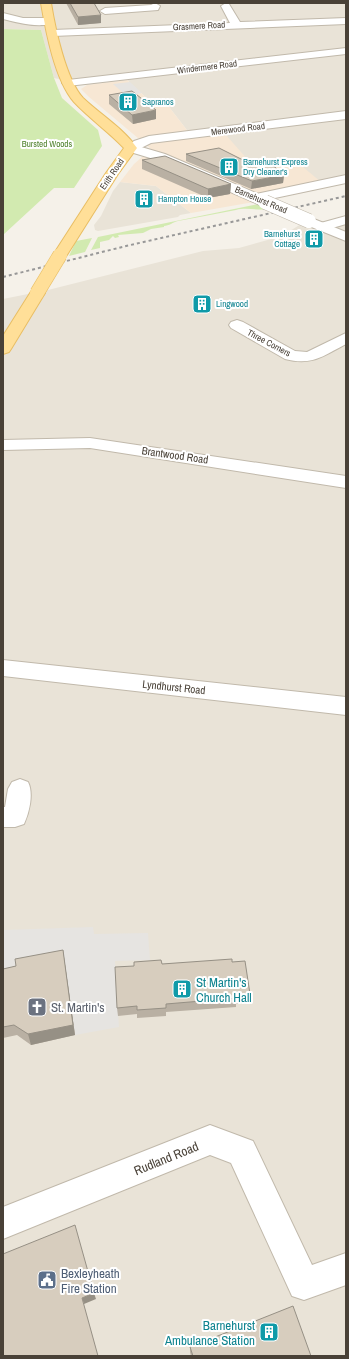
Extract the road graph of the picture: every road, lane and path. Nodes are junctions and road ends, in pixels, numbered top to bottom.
1 (46, 3) edge
2 (96, 3) edge
3 (155, 6) dead end
4 (226, 6) dead end
5 (105, 11) junction
6 (3, 16) edge
7 (49, 21) junction
8 (346, 21) edge
9 (236, 25) junction
10 (114, 30) junction
11 (53, 33) junction
12 (346, 51) edge
13 (68, 83) junction
14 (346, 114) edge
15 (131, 148) junction
16 (346, 180) edge
17 (260, 200) junction
18 (346, 220) edge
19 (315, 224) junction
20 (346, 237) edge
21 (237, 325) dead end
22 (346, 338) edge
23 (3, 349) edge
24 (3, 445) edge
25 (346, 482) edge
26 (3, 668) edge
27 (346, 706) edge
28 (20, 790) dead end
29 (3, 817) edge
30 (3, 1223) edge
31 (346, 1269) edge

1 - 7 main road, Erith Road
2 - 5 street
3 - 5 street
4 - 9 street
5 - 10 street
6 - 7 street
7 - 11 main road, Erith Road
8 - 9 street, Grasmere Road
9 - 10 street, Grasmere Road
10 - 11 street, Grasmere Road
11 - 13 main road, Erith Road
12 - 13 street, Windermere Road
13 - 15 main road, Erith Road
14 - 15 street, Merewood Road
15 - 17 street, Barnehurst Road
15 - 23 main road, Erith Road, bridge
16 - 17 street
17 - 19 street, Barnehurst Road, bridge
18 - 19 street
19 - 20 street, Barnehurst Road
21 - 22 street, Three Corners
24 - 25 street, Brantwood Road
26 - 27 street, Lyndhurst Road
28 - 29 street
30 - 31 street, Rudland Road

